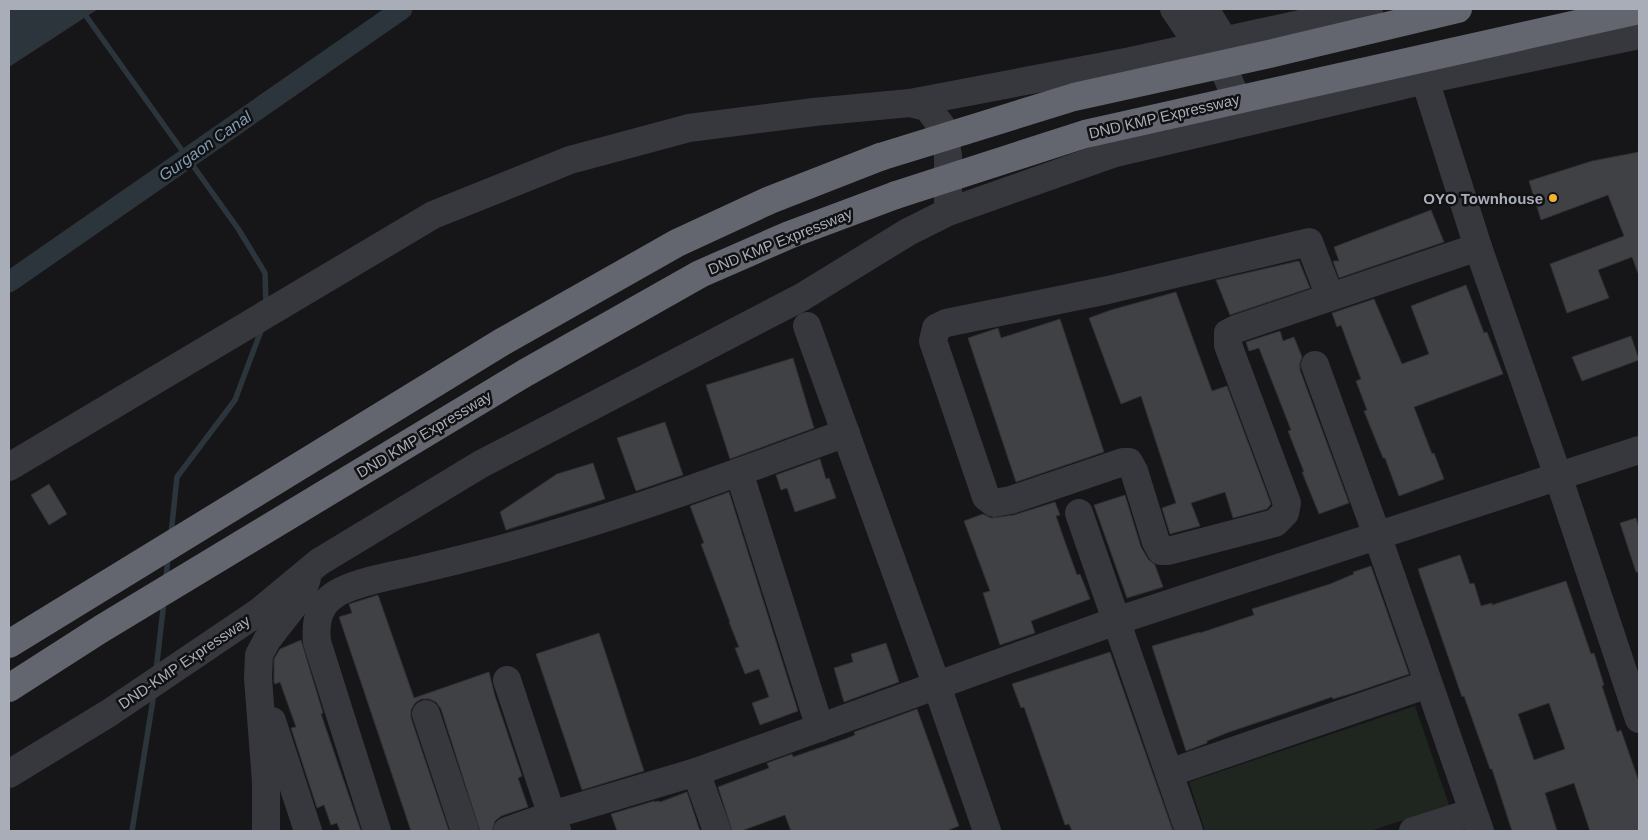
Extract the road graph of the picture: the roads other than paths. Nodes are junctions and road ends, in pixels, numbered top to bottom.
1 (1174, 9) edge
2 (1205, 9) edge
3 (1369, 9) edge
4 (1458, 9) edge
5 (1639, 10) edge
6 (1639, 35) edge
7 (1214, 47) junction
8 (1425, 80) junction
9 (910, 103) junction
10 (1247, 121) junction
11 (948, 212) junction
12 (1478, 247) junction
13 (1330, 297) junction
14 (807, 326) dead end
15 (1315, 365) dead end
16 (846, 433) junction
17 (1639, 450) edge
18 (9, 467) edge
19 (739, 472) junction
20 (1558, 476) junction
21 (1079, 513) dead end
22 (1377, 536) junction
23 (319, 562) junction
24 (1116, 621) junction
25 (9, 644) edge
26 (258, 678) junction
27 (507, 680) dead end
28 (1428, 684) junction
29 (937, 686) junction
30 (9, 688) edge
31 (426, 714) dead end
32 (1639, 719) edge
33 (820, 728) junction
34 (696, 772) junction
35 (1169, 772) junction
36 (9, 774) edge
37 (1476, 821) edge
38 (555, 823) edge
39 (266, 831) edge
40 (308, 831) edge
41 (377, 831) edge
42 (465, 831) edge
43 (506, 831) edge
44 (717, 831) edge
45 (987, 831) edge
46 (1190, 831) edge
47 (1413, 831) edge

1 - 7 street
2 - 7 street
3 - 7 street
4 - 25 highway, bridge
5 - 30 highway, DND KMP Expressway, bridge
6 - 8 street, DND-KMP Expressway
7 - 9 street
7 - 10 street
8 - 10 street, DND-KMP Expressway
8 - 12 street
9 - 11 street
9 - 18 street
10 - 11 street, DND-KMP Expressway
11 - 23 street, DND-KMP Expressway
12 - 13 street
12 - 20 street
13 - 13 street
14 - 16 street
15 - 22 street
16 - 19 street
16 - 29 street
17 - 20 street
19 - 33 street
19 - 41 street
20 - 22 street
20 - 32 street
21 - 24 street
22 - 24 street
22 - 28 street
23 - 26 street
23 - 36 street, DND-KMP Expressway
24 - 29 street
24 - 35 street
26 - 39 street
26 - 40 street
27 - 38 street
28 - 35 street
28 - 37 street
29 - 33 street
29 - 45 street
31 - 42 street
33 - 34 street
34 - 38 street
34 - 44 street
35 - 46 street
37 - 47 street
38 - 43 street

